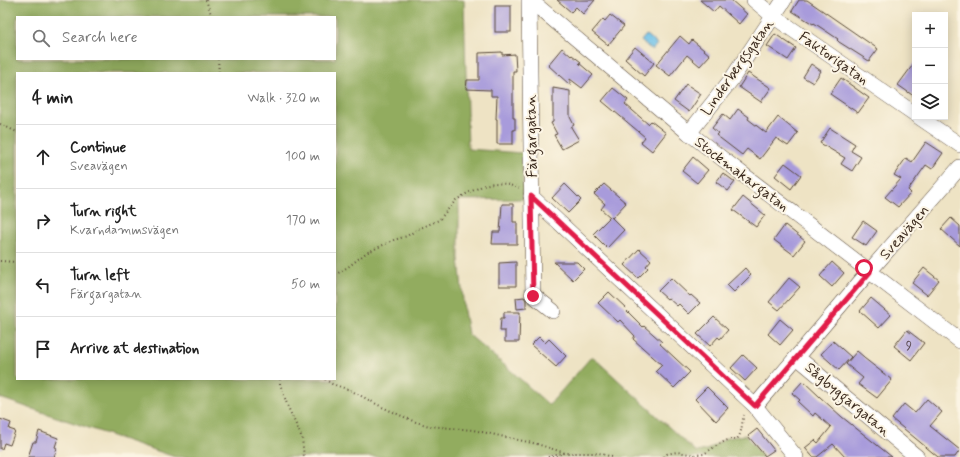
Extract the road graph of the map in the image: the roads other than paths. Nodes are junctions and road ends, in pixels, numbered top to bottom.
1 (529, 0) edge
2 (754, 0) edge
3 (784, 0) edge
4 (773, 16) junction
5 (912, 112) edge
6 (923, 120) edge
7 (689, 134) junction
8 (960, 145) edge
9 (960, 167) edge
10 (531, 196) junction
11 (870, 272) junction
12 (552, 311) dead end
13 (960, 341) edge
14 (797, 357) junction
15 (750, 410) junction
16 (796, 457) edge
17 (917, 457) edge

1 - 7 street, Stockmakargatan
1 - 10 street, Färgargatan
2 - 4 street, Faktorigatan
3 - 4 street, Linderbergsgatan
4 - 5 street, Faktorigatan
4 - 7 street, Linderbergsgatan
6 - 8 street
7 - 11 street, Stockmakargatan
9 - 11 street, Sveavägen
10 - 12 street, Färgargatan
10 - 15 street
11 - 13 street, Stockmakargatan
11 - 14 street, Sveavägen
14 - 15 street, Sveavägen
14 - 17 street, Sågbyggargatan
15 - 16 street

